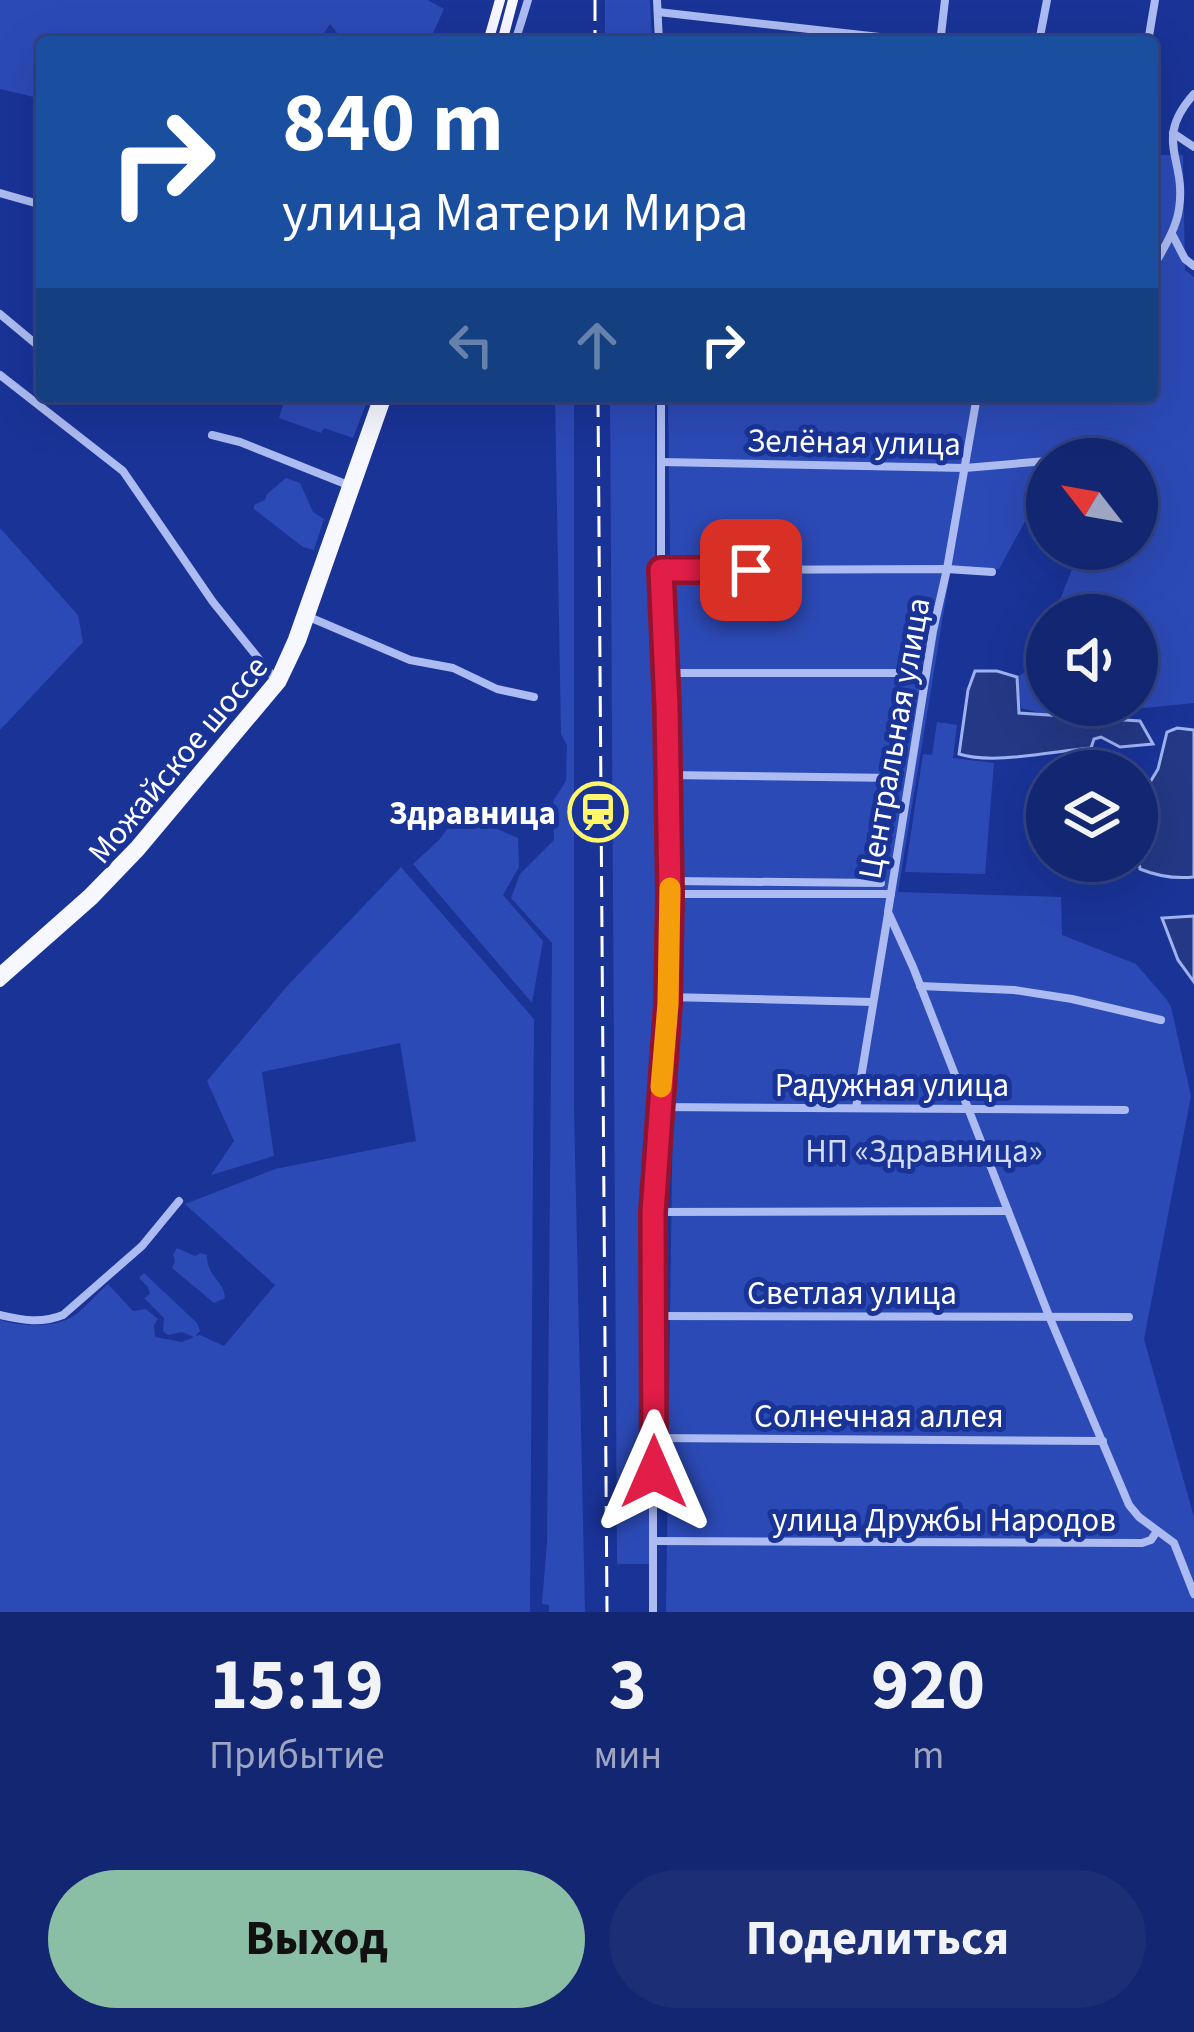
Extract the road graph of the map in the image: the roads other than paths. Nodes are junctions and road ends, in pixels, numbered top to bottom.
1 (500, 0) edge
2 (513, 0) edge
3 (529, 0) edge
4 (657, 0) edge
5 (945, 0) edge
6 (1047, 0) edge
7 (1155, 0) edge
8 (658, 12) junction
9 (490, 36) edge
10 (504, 36) edge
11 (517, 36) edge
12 (659, 36) edge
13 (870, 36) edge
14 (940, 36) edge
15 (1041, 36) edge
16 (1149, 36) edge
17 (1194, 94) edge
18 (1172, 132) junction
19 (1194, 147) edge
20 (0, 194) edge
21 (36, 203) edge
22 (1172, 232) junction
23 (1158, 258) edge
24 (1194, 266) edge
25 (0, 314) edge
26 (36, 345) edge
27 (0, 375) edge
28 (381, 402) edge
29 (381, 402) edge
30 (661, 402) edge
31 (975, 402) edge
32 (212, 435) dead end
33 (661, 462) junction
34 (1026, 462) edge
35 (965, 468) junction
36 (347, 485) junction
37 (947, 568) junction
38 (661, 570) junction
39 (992, 572) dead end
40 (309, 617) junction
41 (665, 673) junction
42 (898, 673) dead end
43 (274, 679) junction
44 (534, 697) dead end
45 (667, 776) junction
46 (898, 778) dead end
47 (670, 881) junction
48 (881, 883) dead end
49 (670, 894) junction
50 (891, 894) junction
51 (888, 912) junction
52 (0, 971) edge
53 (0, 982) edge
54 (920, 986) junction
55 (668, 997) junction
56 (873, 1002) junction
57 (1161, 1020) dead end
58 (659, 1107) junction
59 (968, 1107) junction
60 (856, 1108) junction
61 (1125, 1110) dead end
62 (179, 1202) dead end
63 (1008, 1211) junction
64 (653, 1212) junction
65 (0, 1315) edge
66 (655, 1316) junction
67 (1049, 1316) junction
68 (1129, 1317) dead end
69 (654, 1438) junction
70 (1103, 1441) junction
71 (1157, 1531) junction
72 (654, 1541) junction
73 (1194, 1594) edge
74 (653, 1612) edge

1 - 9 main road
2 - 10 main road
3 - 11 street
4 - 8 street
5 - 14 street
6 - 15 street
7 - 16 street
8 - 12 street
8 - 13 street
17 - 18 street
18 - 19 street
18 - 22 street
20 - 21 street
22 - 23 street
22 - 24 street
25 - 26 street
27 - 43 street
28 - 36 main road, Можайское шоссе
29 - 40 main road, Можайское шоссе
30 - 33 street
31 - 35 street, Центральная улица
32 - 36 street
33 - 35 street, Зелёная улица
33 - 38 street
34 - 35 street, Зелёная улица
35 - 37 street, Центральная улица
36 - 43 main road, Можайское шоссе
37 - 38 street
37 - 39 street
37 - 50 street, Центральная улица
38 - 41 street
40 - 44 street
40 - 53 main road, Можайское шоссе
41 - 42 street
41 - 45 street
43 - 52 main road, Можайское шоссе
45 - 46 street
45 - 47 street
47 - 48 street
47 - 49 street
49 - 50 street
49 - 55 street
50 - 51 street, Центральная улица
51 - 54 street, Центральная улица
51 - 56 street
54 - 57 street
54 - 59 street, Центральная улица
55 - 56 street
55 - 58 street
56 - 60 street
58 - 60 street, Радужная улица
58 - 64 street
59 - 60 street, Радужная улица
59 - 61 street, Радужная улица
59 - 63 street, Центральная улица
62 - 65 street
63 - 64 street
63 - 67 street, Центральная улица
64 - 66 street
66 - 67 street, Светлая улица
66 - 69 street
67 - 68 street, Светлая улица
67 - 70 street, Центральная улица
69 - 70 street, Солнечная аллея
69 - 72 street
70 - 71 street, Центральная улица
71 - 72 street, улица Дружбы Народов
71 - 73 street, Центральная улица
72 - 74 street

